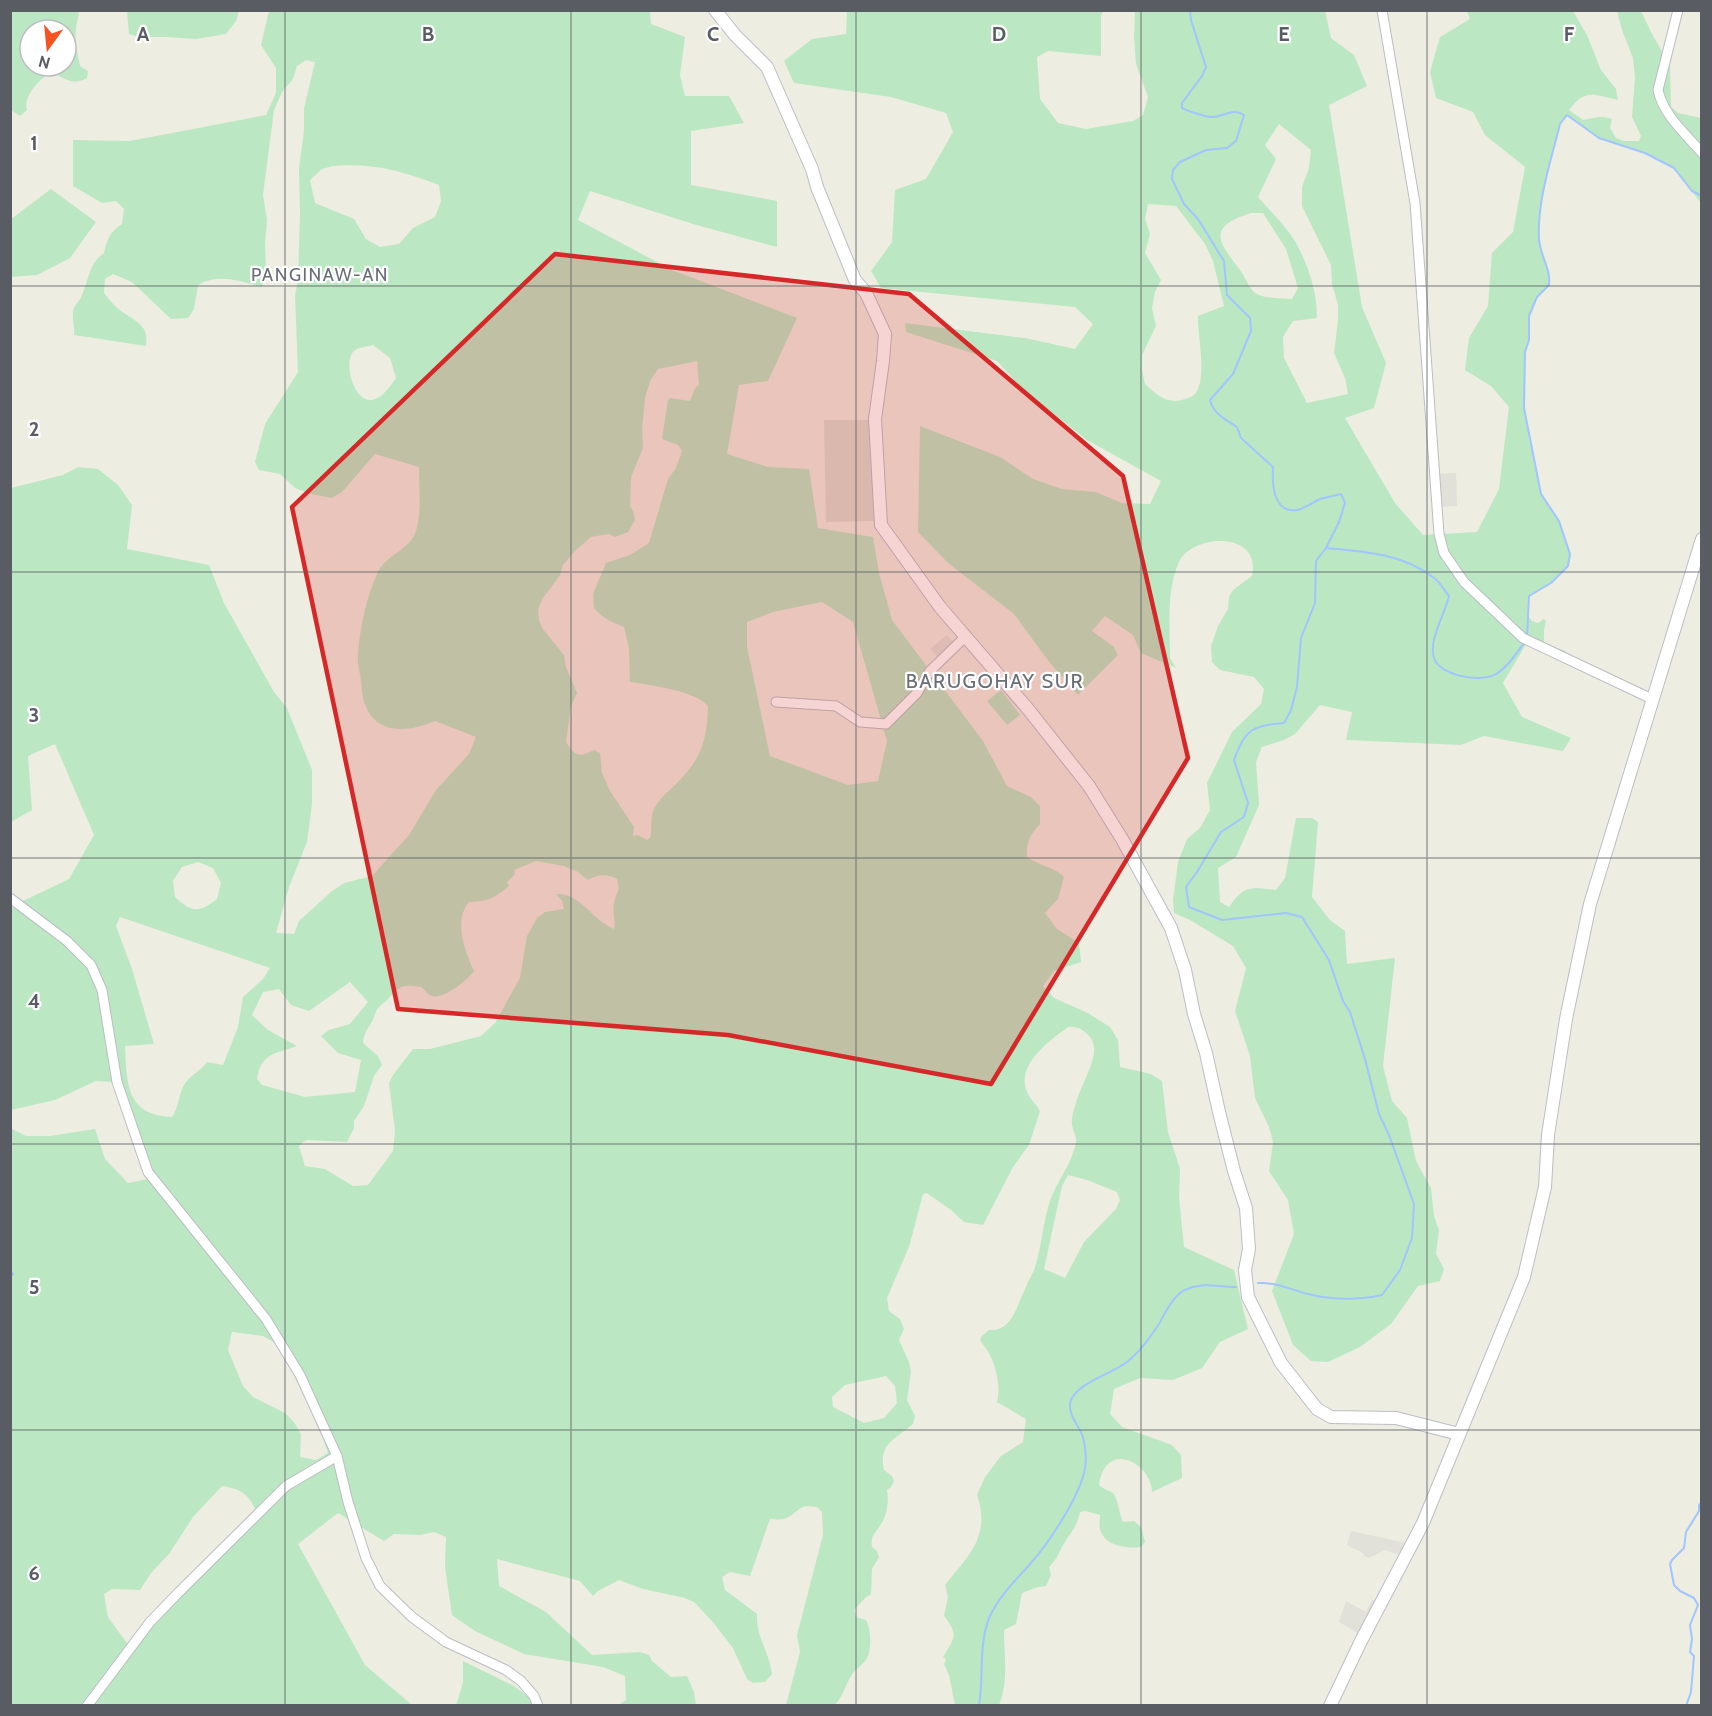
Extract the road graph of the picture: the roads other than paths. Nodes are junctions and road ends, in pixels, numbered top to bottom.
1 (716, 10) edge
2 (1382, 10) edge
3 (1678, 10) edge
4 (1701, 153) edge
5 (1701, 538) edge
6 (966, 637) junction
7 (1652, 699) junction
8 (776, 702) dead end
9 (10, 898) edge
10 (1459, 1434) junction
11 (337, 1456) junction
12 (87, 1706) edge
13 (538, 1706) edge
14 (1330, 1706) edge

1 - 6 street
2 - 7 street
3 - 4 street
5 - 7 street
6 - 8 street
6 - 10 street
7 - 10 street
9 - 11 street
10 - 14 street
11 - 12 street
11 - 13 street

